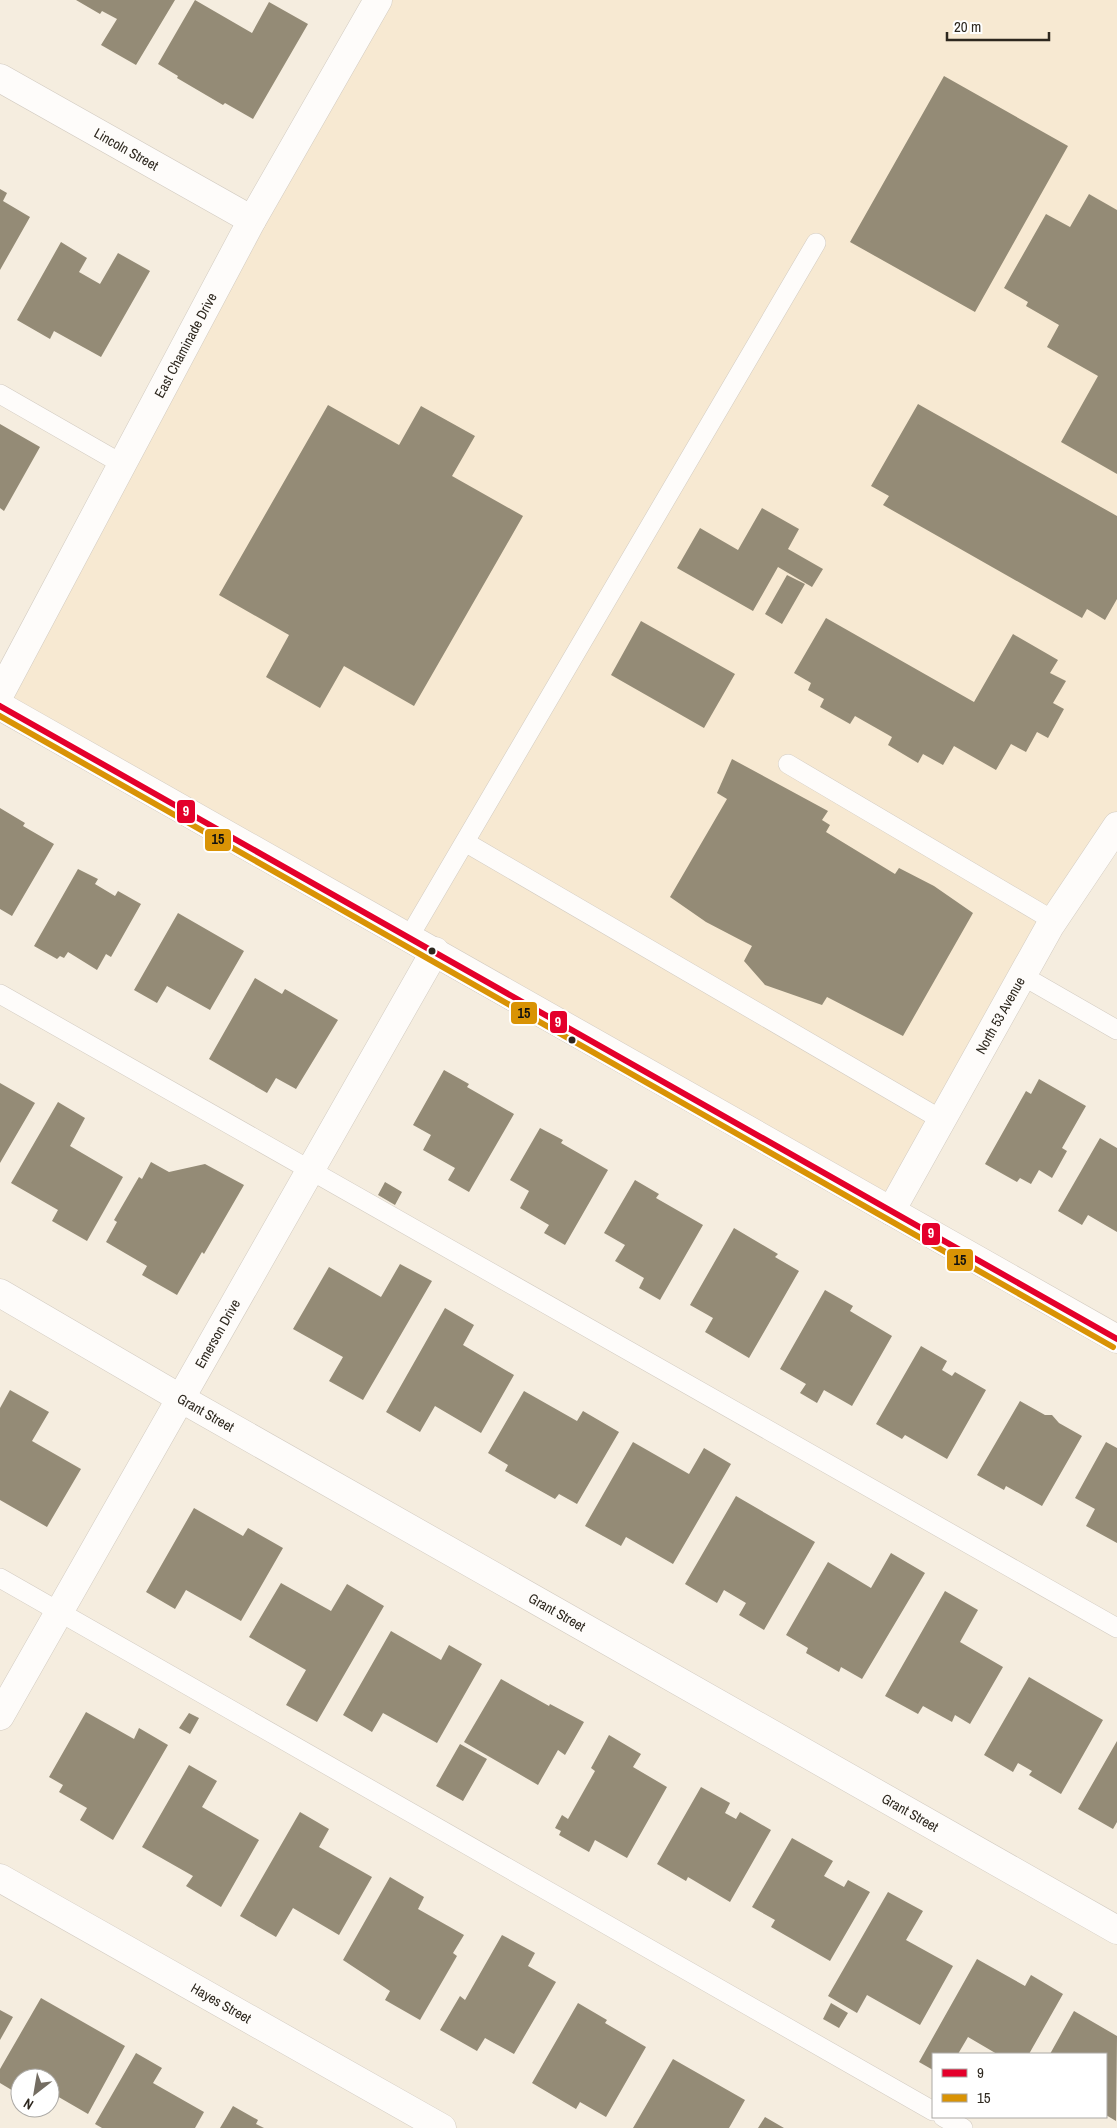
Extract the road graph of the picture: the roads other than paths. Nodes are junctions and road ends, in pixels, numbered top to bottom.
1 (378, 0) edge
2 (0, 78) edge
3 (252, 220) junction
4 (816, 243) dead end
5 (0, 394) edge
6 (122, 464) junction
7 (0, 694) edge
8 (0, 706) edge
9 (788, 764) dead end
10 (1117, 826) edge
11 (465, 842) junction
12 (1054, 921) junction
13 (409, 937) junction
14 (435, 951) junction
15 (1023, 976) junction
16 (0, 994) edge
17 (1117, 1030) edge
18 (942, 1120) junction
19 (309, 1171) junction
20 (891, 1211) junction
21 (0, 1292) edge
22 (1117, 1339) edge
23 (180, 1398) junction
24 (0, 1578) edge
25 (59, 1612) junction
26 (1117, 1628) edge
27 (0, 1716) edge
28 (0, 1878) edge
29 (1117, 1930) edge
30 (932, 2110) edge
31 (945, 2118) edge
32 (442, 2128) edge
33 (963, 2128) edge

1 - 3 street, East Chaminade Drive
2 - 3 street, Lincoln Street
3 - 6 street, East Chaminade Drive
4 - 11 lane
5 - 6 lane
6 - 7 street, East Chaminade Drive
8 - 13 street
9 - 12 lane
10 - 12 street, North 53 Avenue
11 - 13 lane
11 - 18 lane
12 - 15 street, North 53 Avenue
13 - 14 street
14 - 19 street, Emerson Drive
14 - 20 street
15 - 17 lane
15 - 18 street, North 53 Avenue
16 - 19 lane
18 - 20 street, North 53 Avenue
19 - 23 street, Emerson Drive
19 - 26 lane
20 - 22 street
21 - 23 street, Grant Street
23 - 25 street, Emerson Drive
23 - 29 street, Grant Street
24 - 25 lane
25 - 27 street, Emerson Drive
25 - 30 lane
28 - 32 street, Hayes Street
31 - 33 lane

